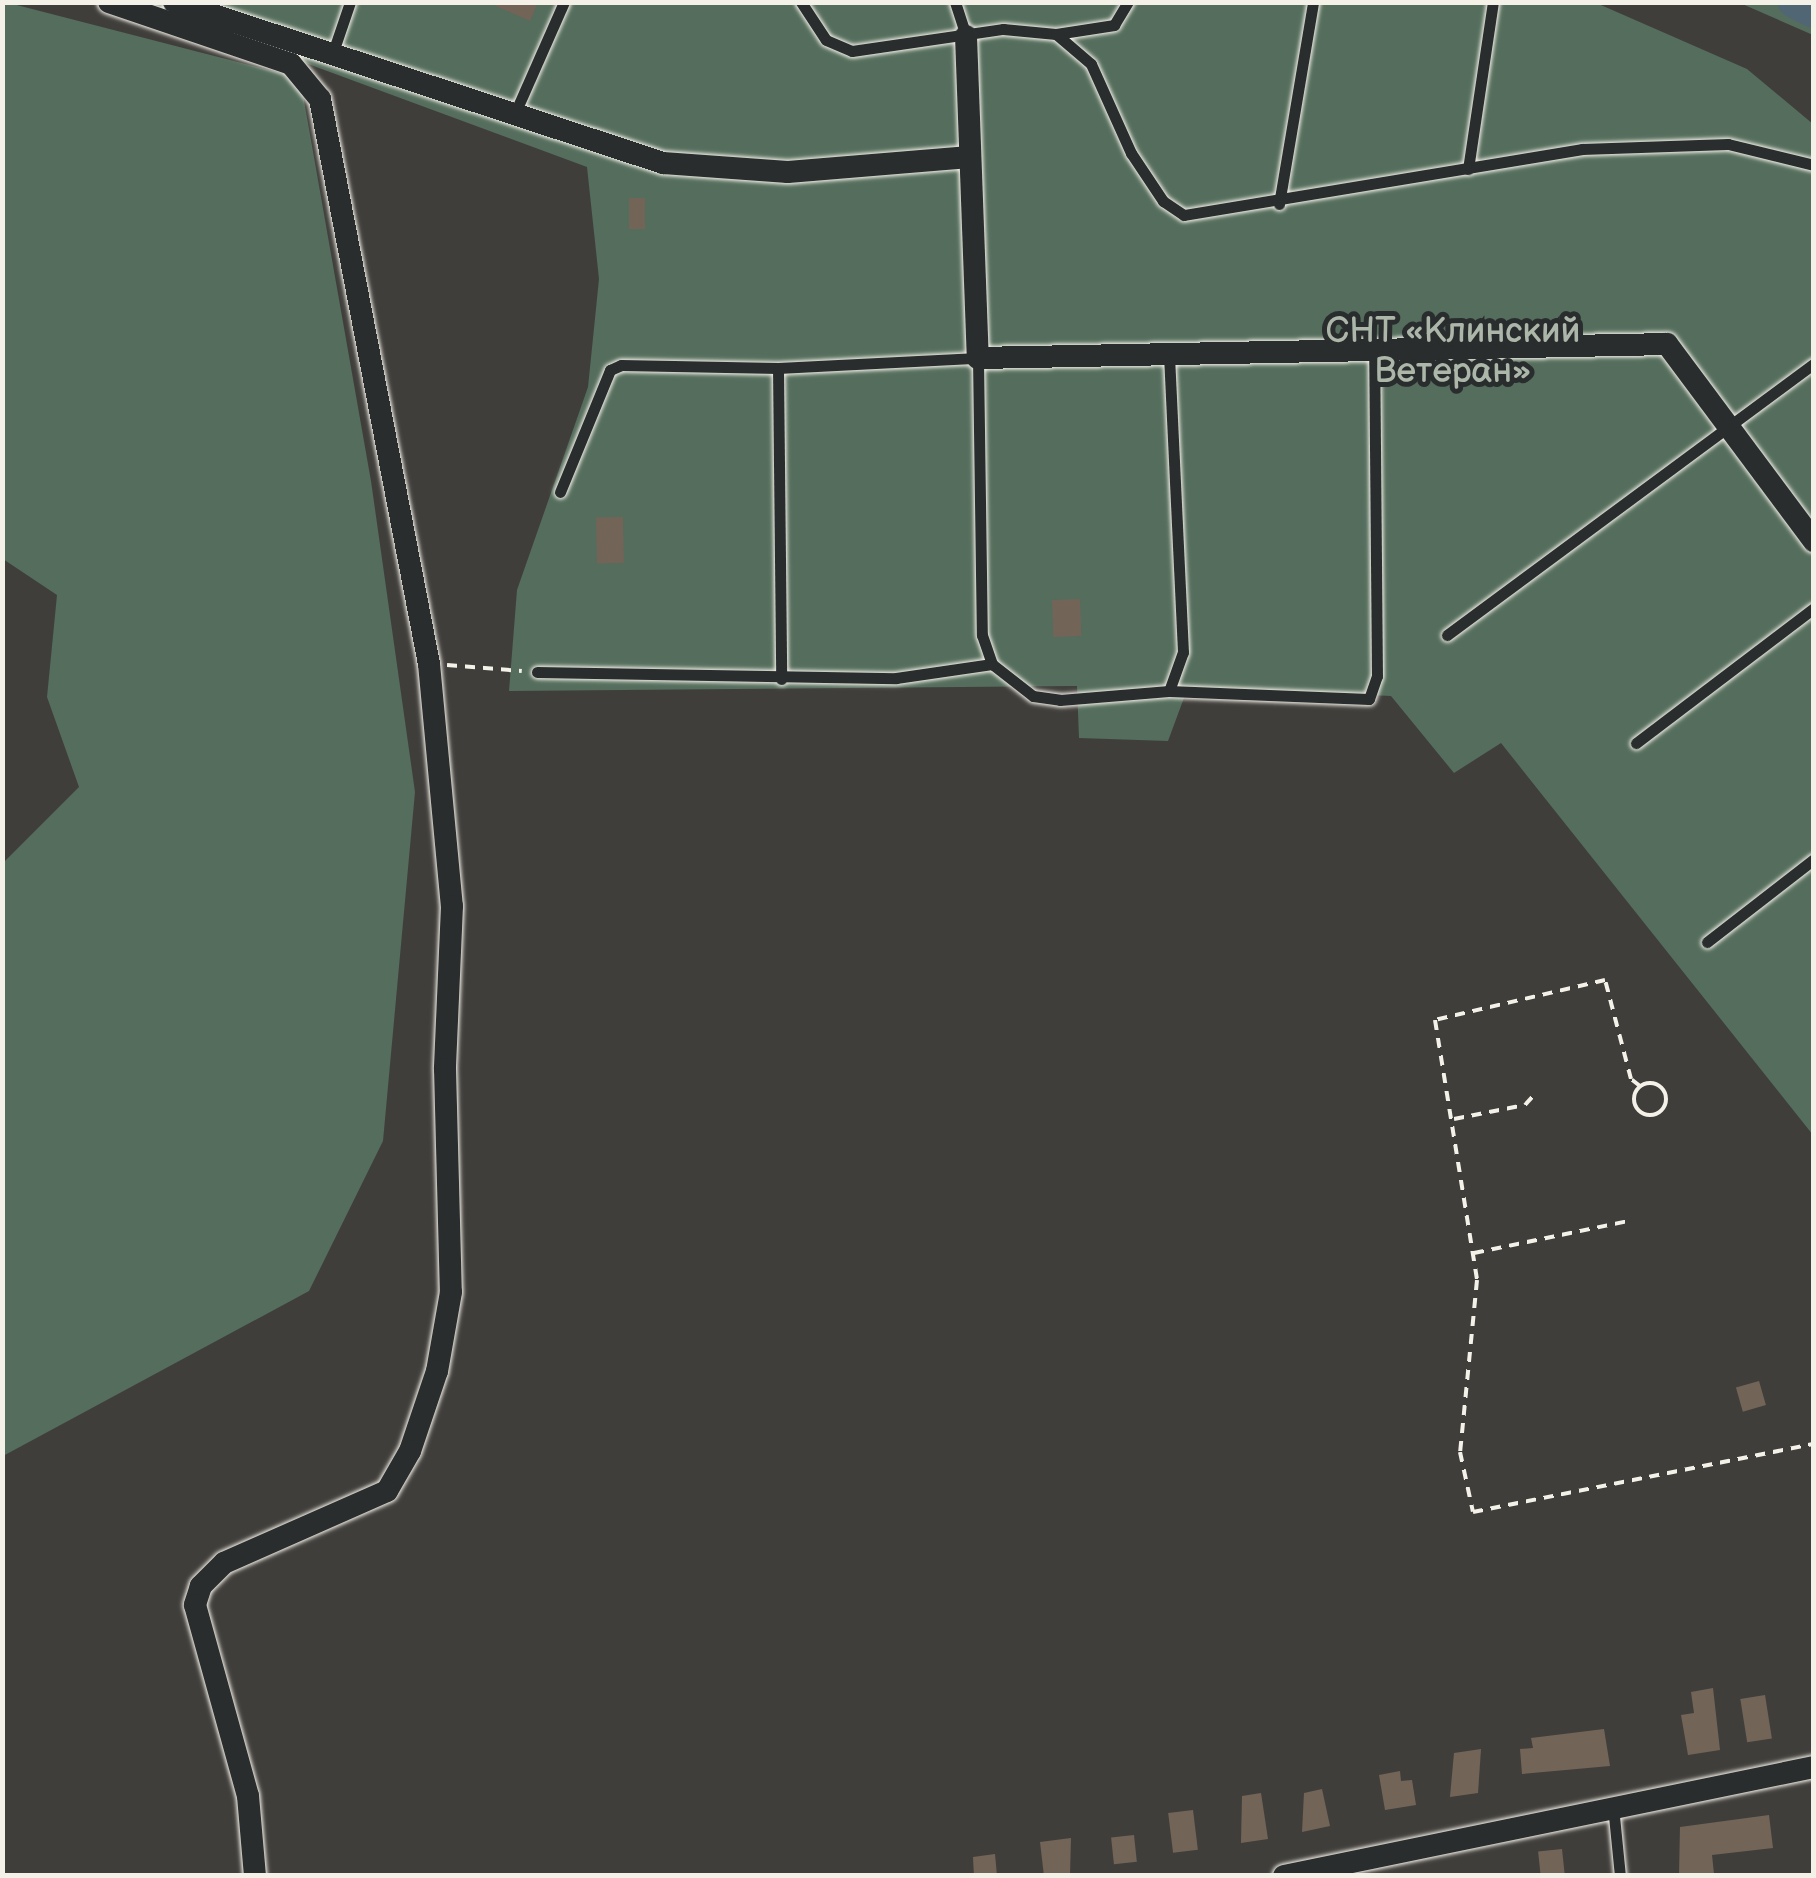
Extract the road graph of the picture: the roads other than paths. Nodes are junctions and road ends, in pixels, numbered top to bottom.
1 (109, 2) edge
2 (174, 2) edge
3 (350, 2) edge
4 (564, 2) edge
5 (801, 2) edge
6 (955, 2) edge
7 (1128, 2) edge
8 (1314, 2) edge
9 (1493, 2) edge
10 (1056, 34) junction
11 (966, 36) junction
12 (332, 54) junction
13 (515, 112) junction
14 (969, 157) junction
15 (1814, 165) edge
16 (1468, 169) junction
17 (1279, 204) junction
18 (1374, 350) junction
19 (1169, 356) junction
20 (978, 358) junction
21 (1814, 363) edge
22 (778, 368) junction
23 (1728, 428) junction
24 (560, 492) dead end
25 (1814, 541) edge
26 (1814, 608) edge
27 (1448, 635) dead end
28 (992, 664) junction
29 (537, 672) road end
30 (781, 679) junction
31 (1169, 690) junction
32 (1636, 742) dead end
33 (1814, 859) edge
34 (1707, 942) dead end
35 (1814, 1767) edge
36 (1613, 1806) junction
37 (255, 1876) edge
38 (1284, 1876) edge
39 (1620, 1876) edge

1 - 37 street
2 - 12 street
3 - 12 lane
4 - 13 lane
5 - 11 lane
6 - 11 lane
7 - 10 lane
8 - 17 lane
9 - 16 lane
10 - 11 lane
10 - 17 lane
11 - 14 street
12 - 13 street
13 - 14 street
14 - 20 street
15 - 16 lane
16 - 17 lane
18 - 19 street
18 - 23 street
18 - 31 lane
19 - 20 street
19 - 31 lane
20 - 22 lane
20 - 28 lane
21 - 23 lane
22 - 24 lane
22 - 30 lane
23 - 25 street
23 - 27 lane
26 - 32 lane
28 - 30 lane
28 - 31 lane
29 - 30 lane
33 - 34 lane
35 - 36 street
36 - 38 street
36 - 39 lane

